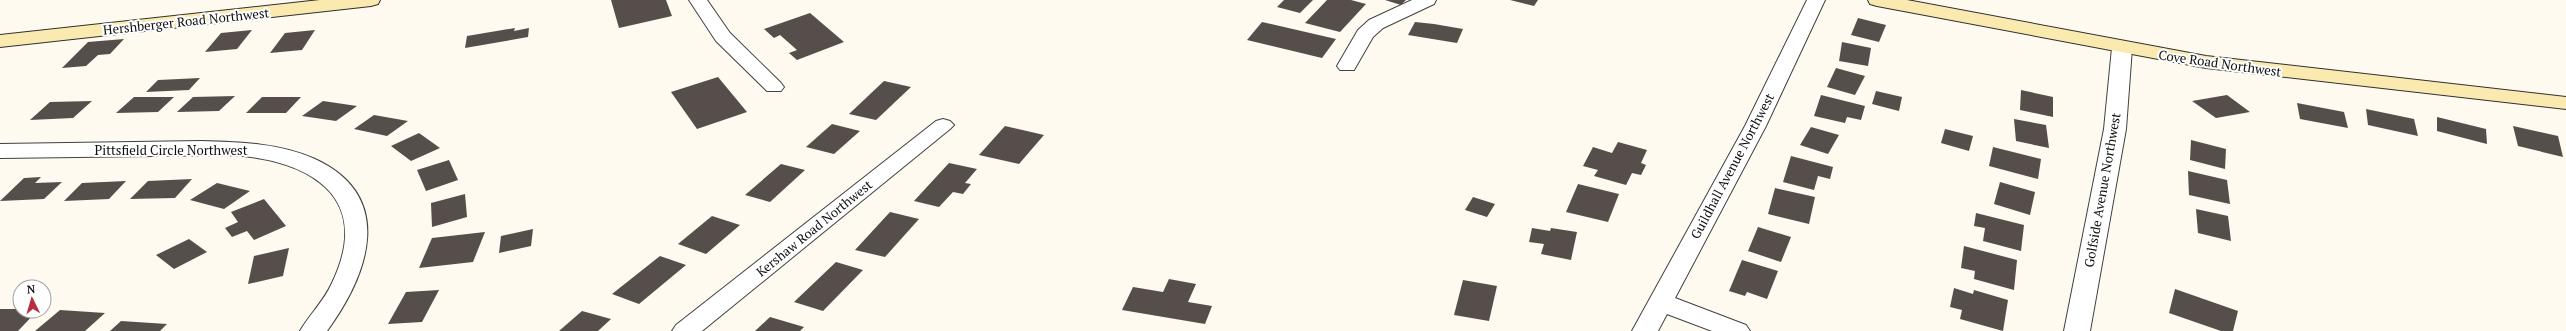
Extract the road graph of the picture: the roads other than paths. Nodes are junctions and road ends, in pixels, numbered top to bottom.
1 (371, 0) edge
2 (698, 0) edge
3 (1427, 0) edge
4 (1816, 0) edge
5 (1877, 0) edge
6 (0, 40) edge
7 (2122, 48) junction
8 (1347, 66) dead end
9 (774, 87) dead end
10 (2566, 103) edge
11 (943, 125) dead end
12 (0, 151) edge
13 (1660, 302) junction
14 (313, 331) edge
15 (685, 331) edge
16 (1646, 331) edge
17 (1737, 331) edge
18 (2077, 331) edge

1 - 6 main road, Hershberger Road Northwest
2 - 9 street
3 - 8 street
4 - 13 street, Guildhall Avenue Northwest
5 - 7 main road, Cove Road Northwest
7 - 10 main road, Cove Road Northwest
7 - 18 street, Golfside Avenue Northwest
11 - 15 street, Kershaw Road Northwest
12 - 14 street, Pittsfield Circle Northwest
13 - 16 street, Guildhall Avenue Northwest
13 - 17 street

